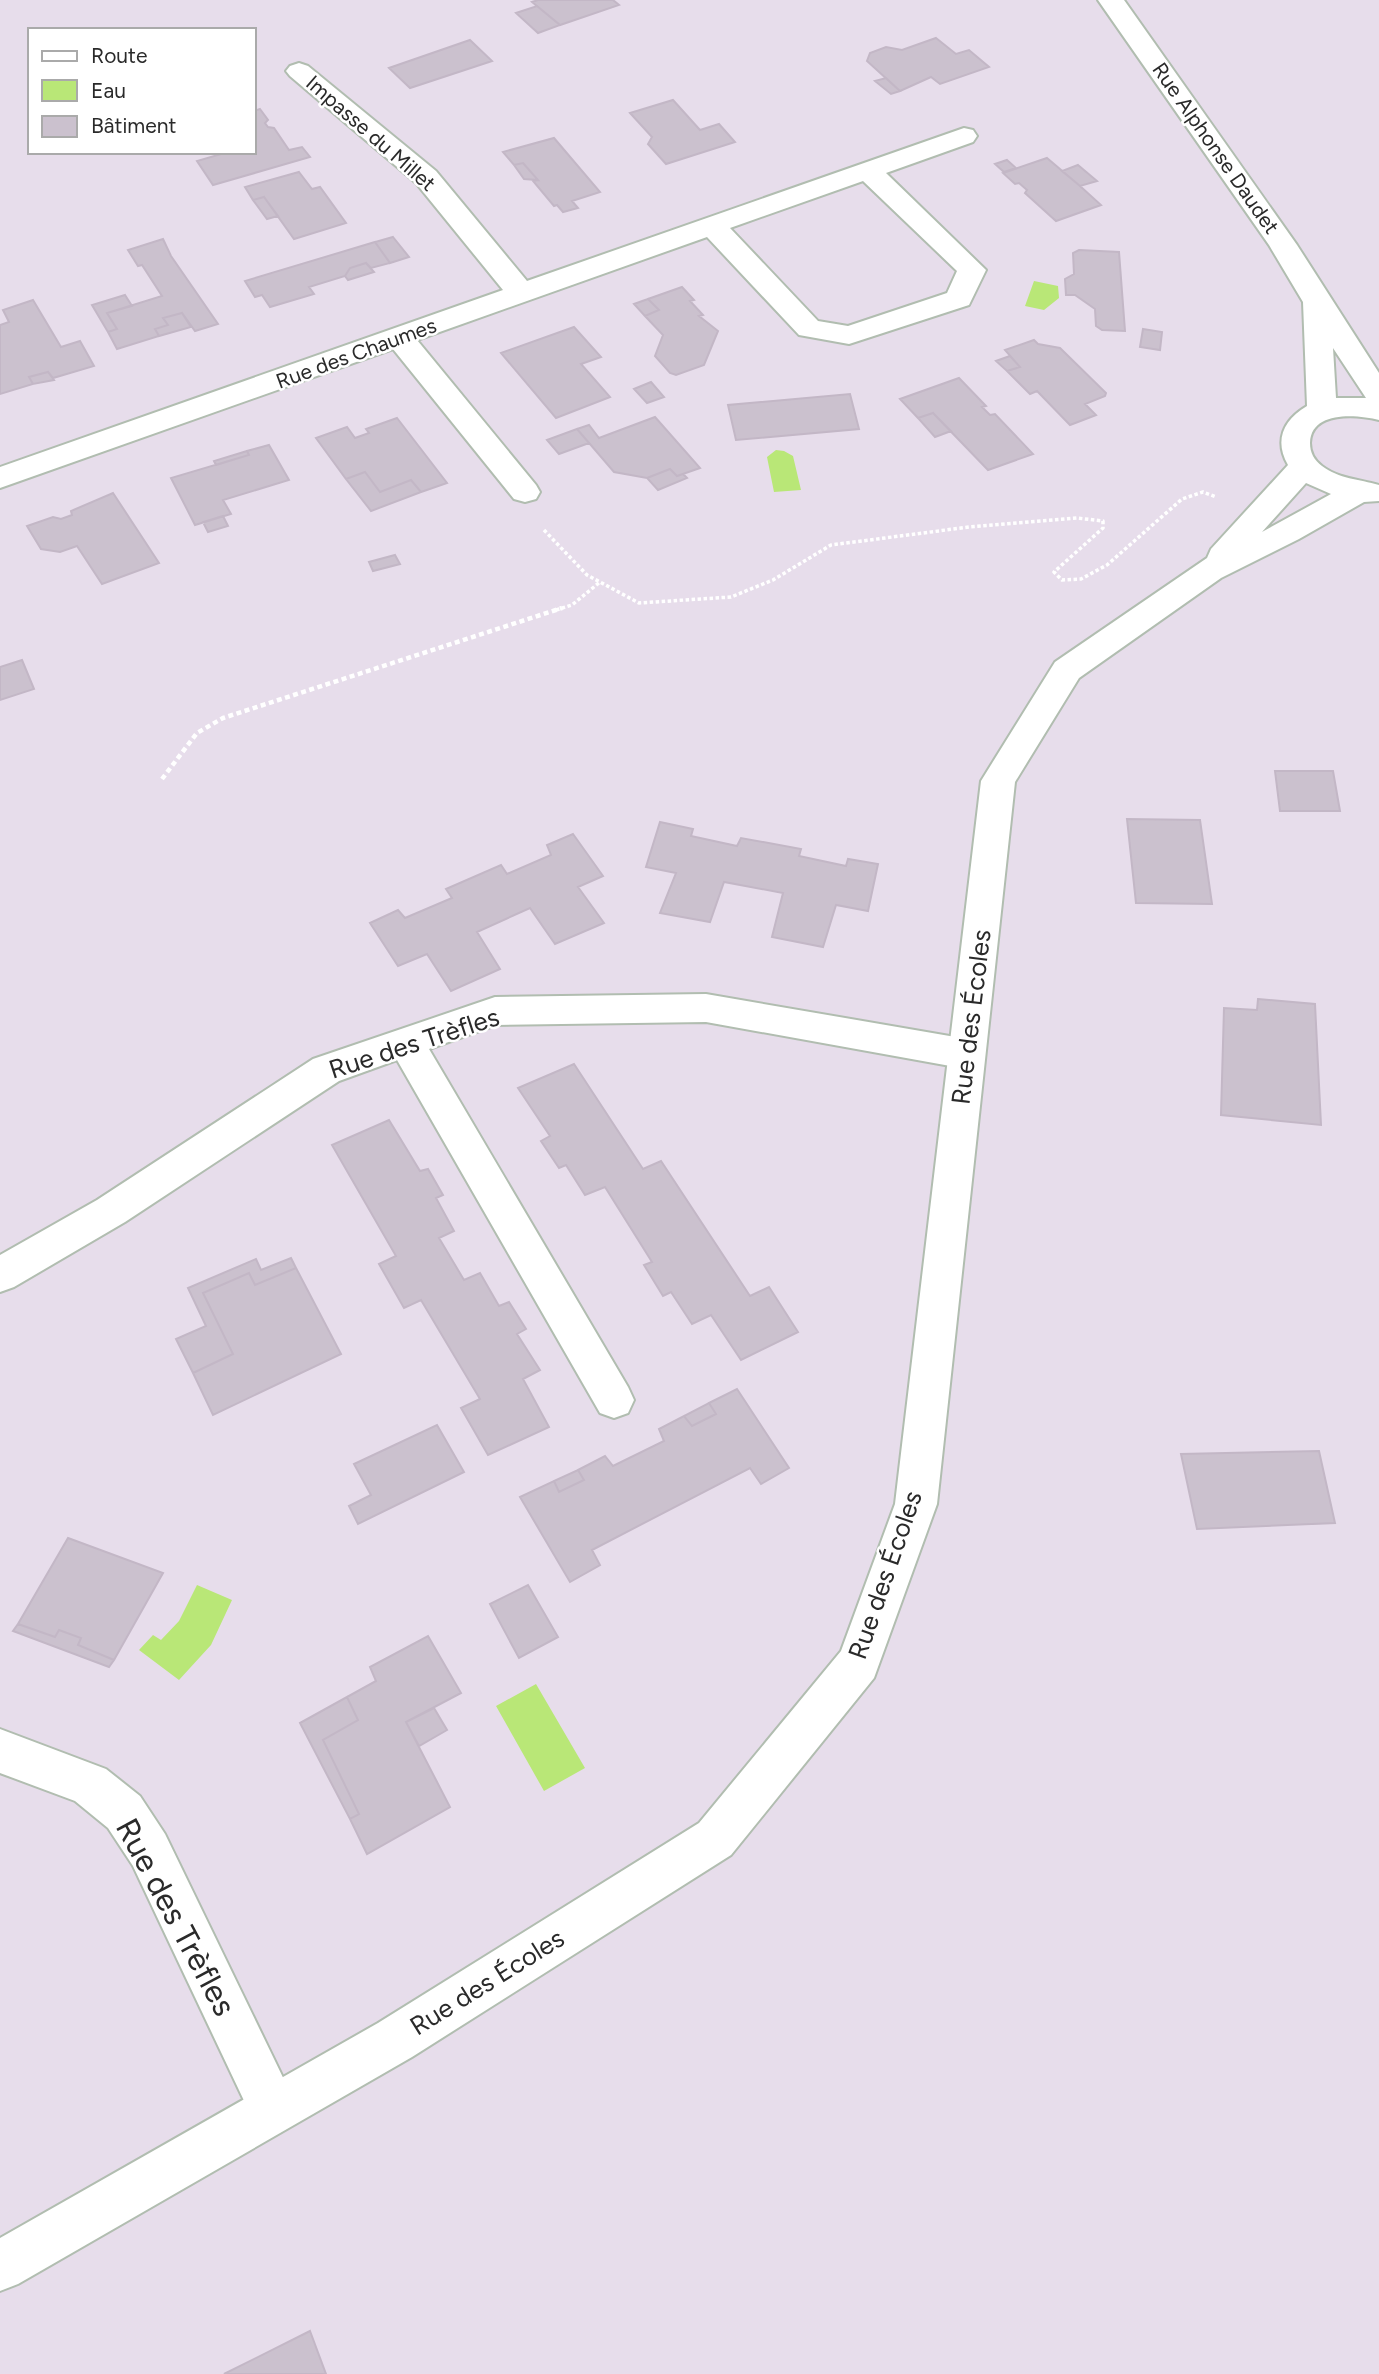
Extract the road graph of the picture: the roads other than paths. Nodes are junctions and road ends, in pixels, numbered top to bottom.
1 (1111, 0) edge
2 (299, 71) dead end
3 (964, 136) dead end
4 (868, 171) junction
5 (712, 225) junction
6 (521, 293) junction
7 (1316, 300) junction
8 (399, 337) junction
9 (1379, 395) edge
10 (1379, 410) edge
11 (1322, 411) junction
12 (1305, 465) junction
13 (0, 478) edge
14 (525, 492) road end
15 (1368, 493) edge
16 (1210, 570) junction
17 (406, 1042) junction
18 (967, 1055) junction
19 (0, 1275) edge
20 (614, 1400) dead end
21 (0, 1751) edge
22 (273, 2109) junction
23 (0, 2266) edge

1 - 7 street, Rue Alphonse Daudet
2 - 6 street, Impasse du Millet
3 - 4 street, Rue des Chaumes
4 - 5 street, Rue des Chaumes
4 - 5 street
5 - 6 street, Rue des Chaumes
6 - 8 street, Rue des Chaumes
7 - 9 street, Rue Alphonse Daudet
7 - 11 street, Rue Alphonse Daudet
8 - 13 street, Rue des Chaumes
8 - 14 street
10 - 11 street
11 - 12 street
12 - 15 street
12 - 16 street, Rue des Écoles
15 - 16 street, Rue des Écoles
16 - 18 street, Rue des Écoles
17 - 18 street, Rue des Trèfles
17 - 19 street, Rue des Trèfles
17 - 20 street
18 - 22 street, Rue des Écoles
21 - 22 street, Rue des Trèfles
22 - 23 street, Rue des Écoles

